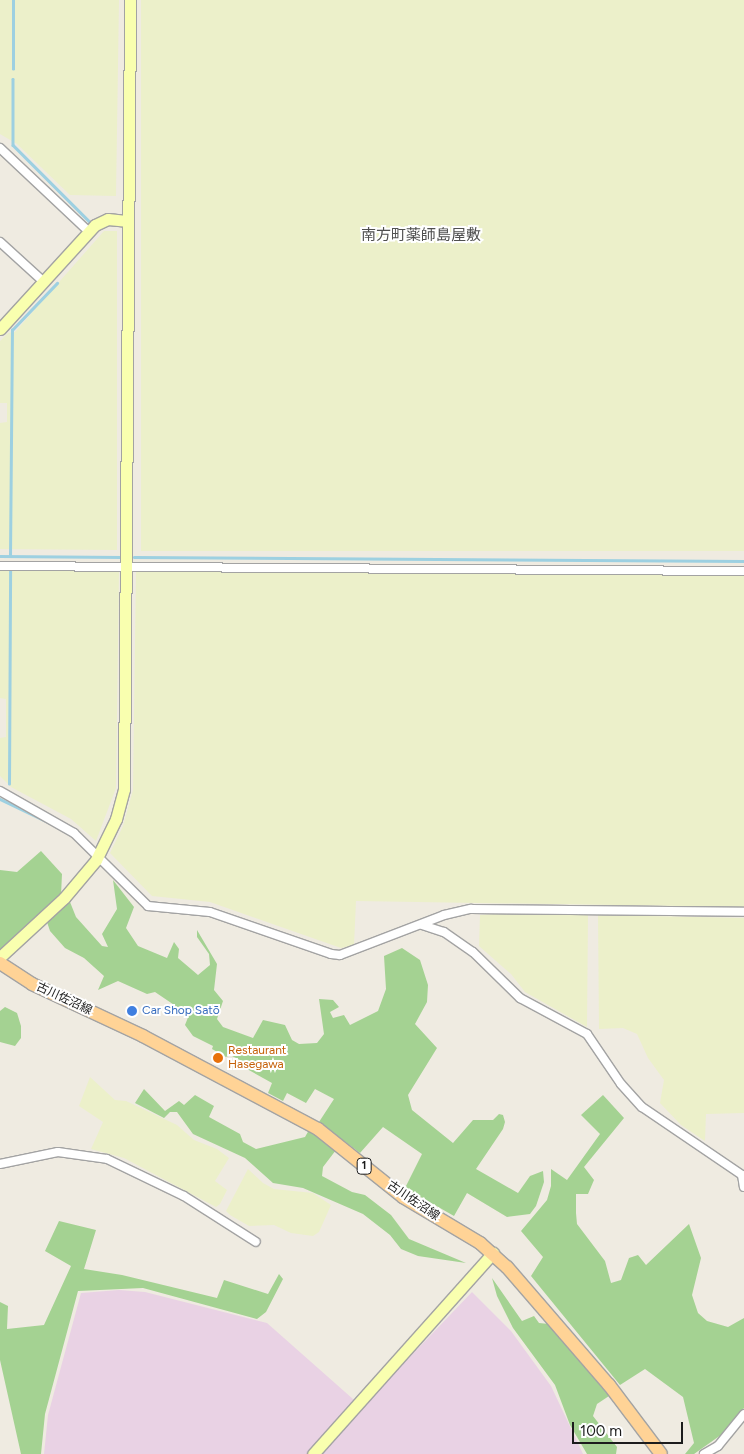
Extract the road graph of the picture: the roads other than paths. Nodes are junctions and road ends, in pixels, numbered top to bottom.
1 (130, 0) edge
2 (0, 148) edge
3 (126, 221) junction
4 (89, 232) junction
5 (0, 242) edge
6 (7, 248) junction
7 (0, 256) edge
8 (44, 282) junction
9 (0, 328) edge
10 (0, 566) edge
11 (128, 567) junction
12 (744, 571) edge
13 (0, 791) edge
14 (99, 855) junction
15 (744, 912) edge
16 (422, 925) junction
17 (0, 957) edge
18 (0, 963) edge
19 (0, 1164) edge
20 (743, 1175) edge
21 (744, 1187) edge
22 (256, 1242) dead end
23 (493, 1253) junction
24 (744, 1414) edge
25 (313, 1454) edge
26 (661, 1454) edge
27 (704, 1454) edge

1 - 3 street
2 - 4 street
3 - 4 street
3 - 11 street
4 - 8 street
5 - 6 street
6 - 7 street
6 - 8 street
8 - 9 street
10 - 11 street
11 - 12 street
11 - 14 street
13 - 14 street
14 - 16 street
14 - 17 street
15 - 16 street
16 - 20 street
18 - 23 main road, 古川佐沼線 / 1
19 - 22 street
20 - 21 street
23 - 25 street
23 - 26 main road, 古川佐沼線 / 1
24 - 27 street

